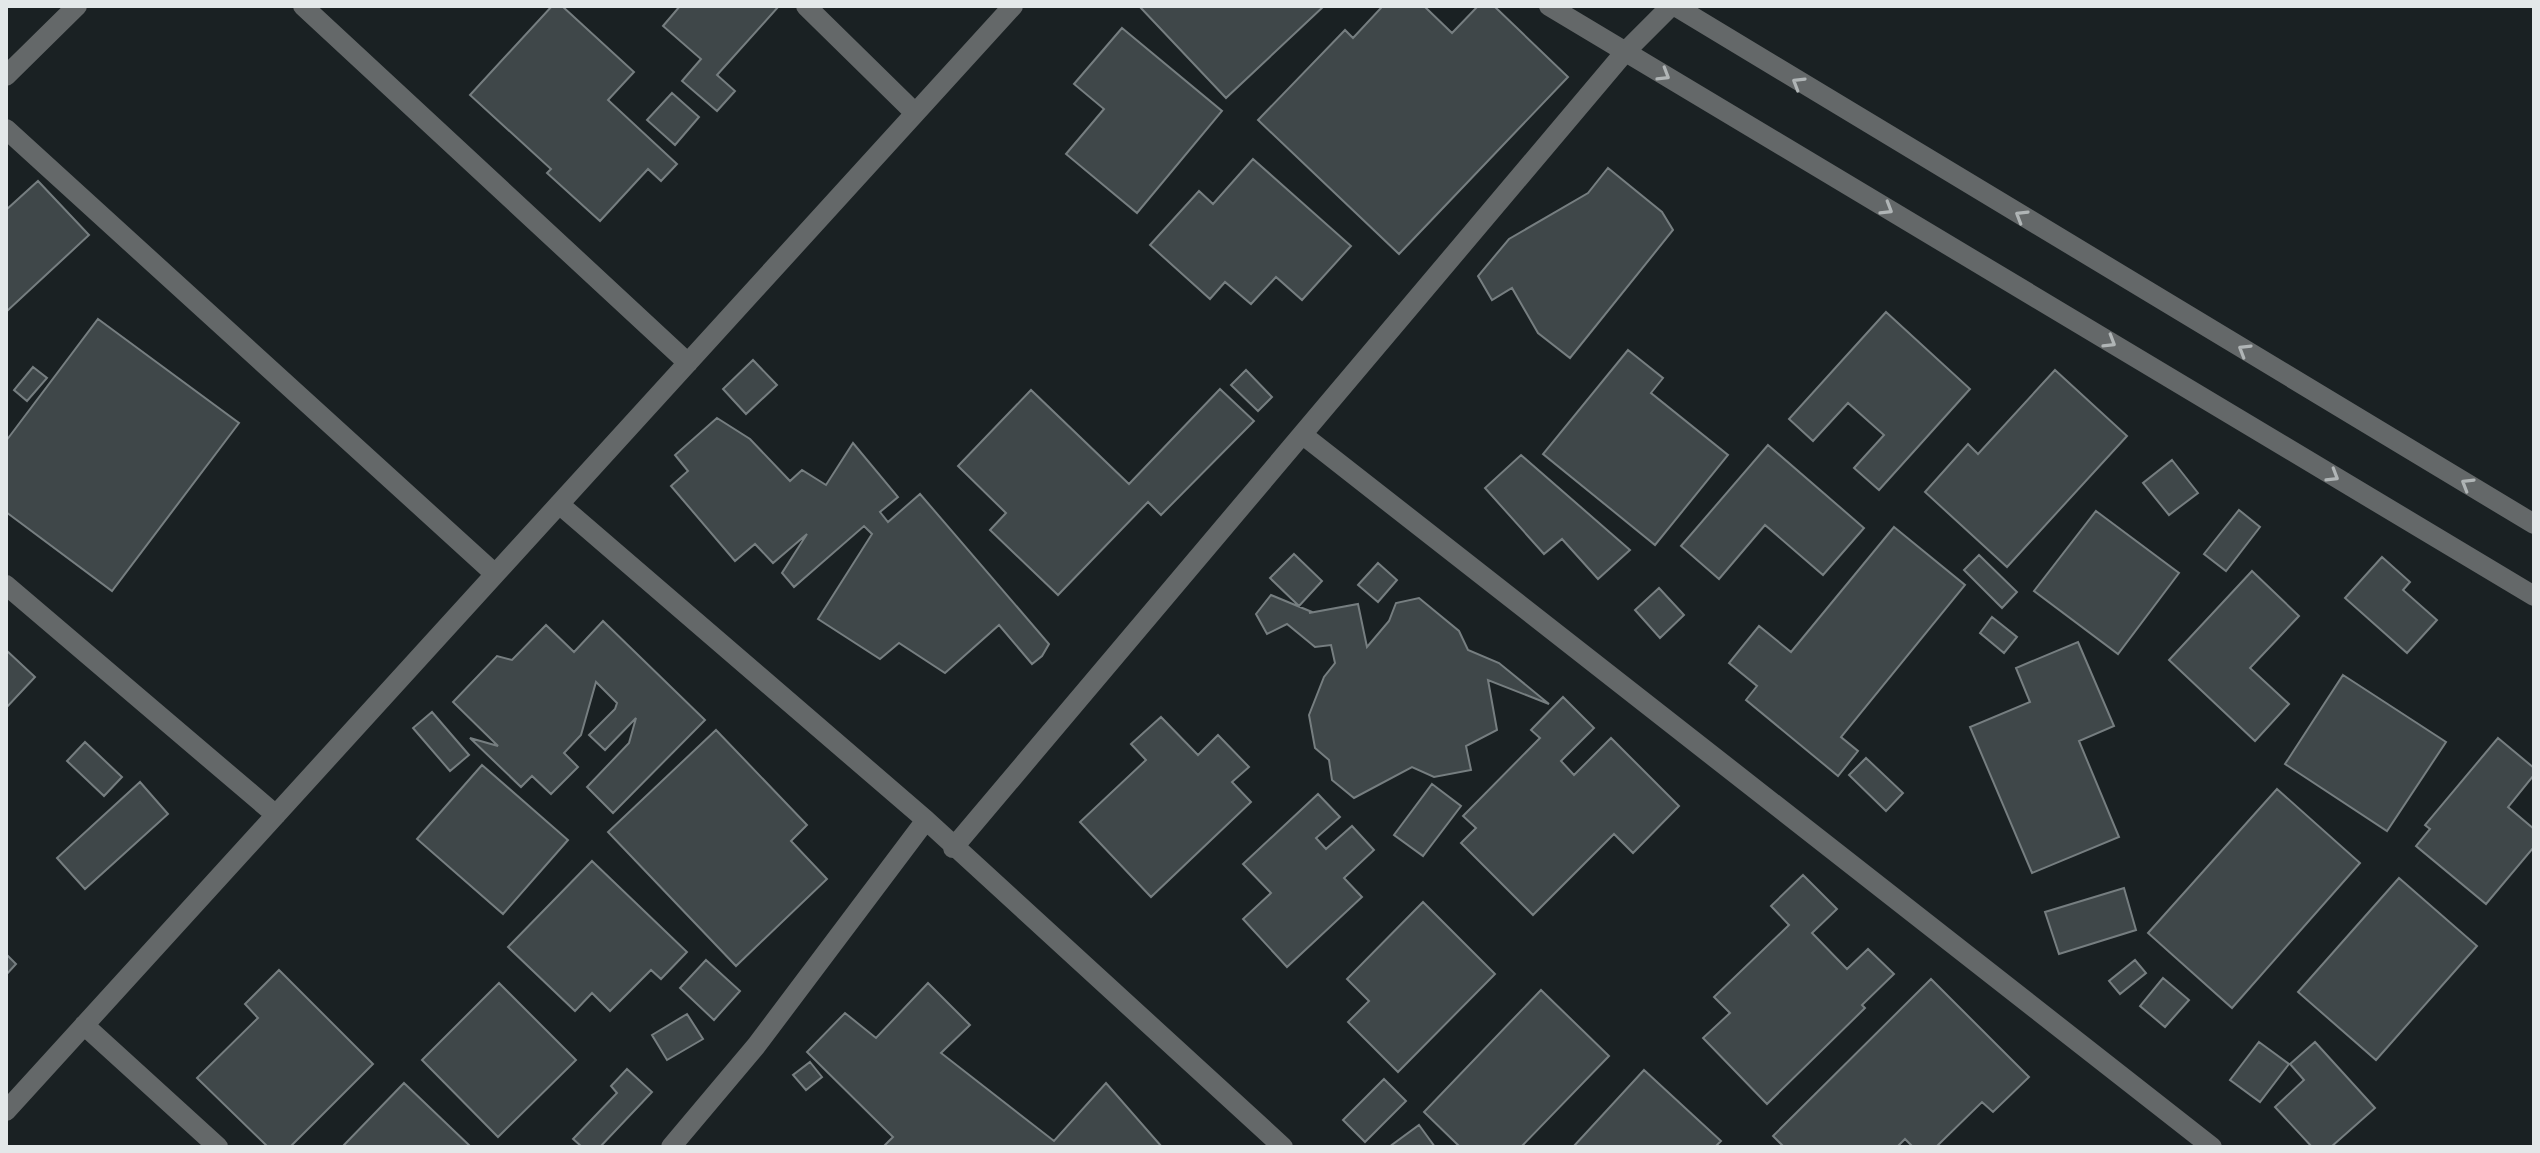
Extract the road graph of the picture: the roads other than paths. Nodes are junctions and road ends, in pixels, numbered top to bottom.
1 (77, 6) edge
2 (303, 6) edge
3 (806, 6) edge
4 (1013, 6) edge
5 (1549, 6) edge
6 (1673, 6) edge
7 (1625, 52) junction
8 (6, 76) edge
9 (915, 113) junction
10 (6, 129) edge
11 (688, 363) junction
12 (1303, 435) junction
13 (559, 504) junction
14 (2534, 524) edge
15 (495, 574) junction
16 (6, 585) edge
17 (2534, 596) edge
18 (276, 815) junction
19 (926, 820) junction
20 (953, 848) junction
21 (84, 1025) junction
22 (6, 1111) edge
23 (218, 1147) edge
24 (671, 1147) edge
25 (1283, 1147) edge
26 (2212, 1147) edge

1 - 8 street
2 - 11 street
3 - 9 street
4 - 9 street
5 - 7 street
6 - 7 street
14 -> 6 street
7 - 12 street
7 -> 17 street
9 - 11 street
10 - 15 street
11 - 13 street
12 - 20 street
12 - 26 street
13 - 15 street
13 - 19 street
15 - 18 street
16 - 18 street
18 - 21 street
19 - 20 street
19 - 24 street
20 - 25 street
21 - 22 street
21 - 23 street

